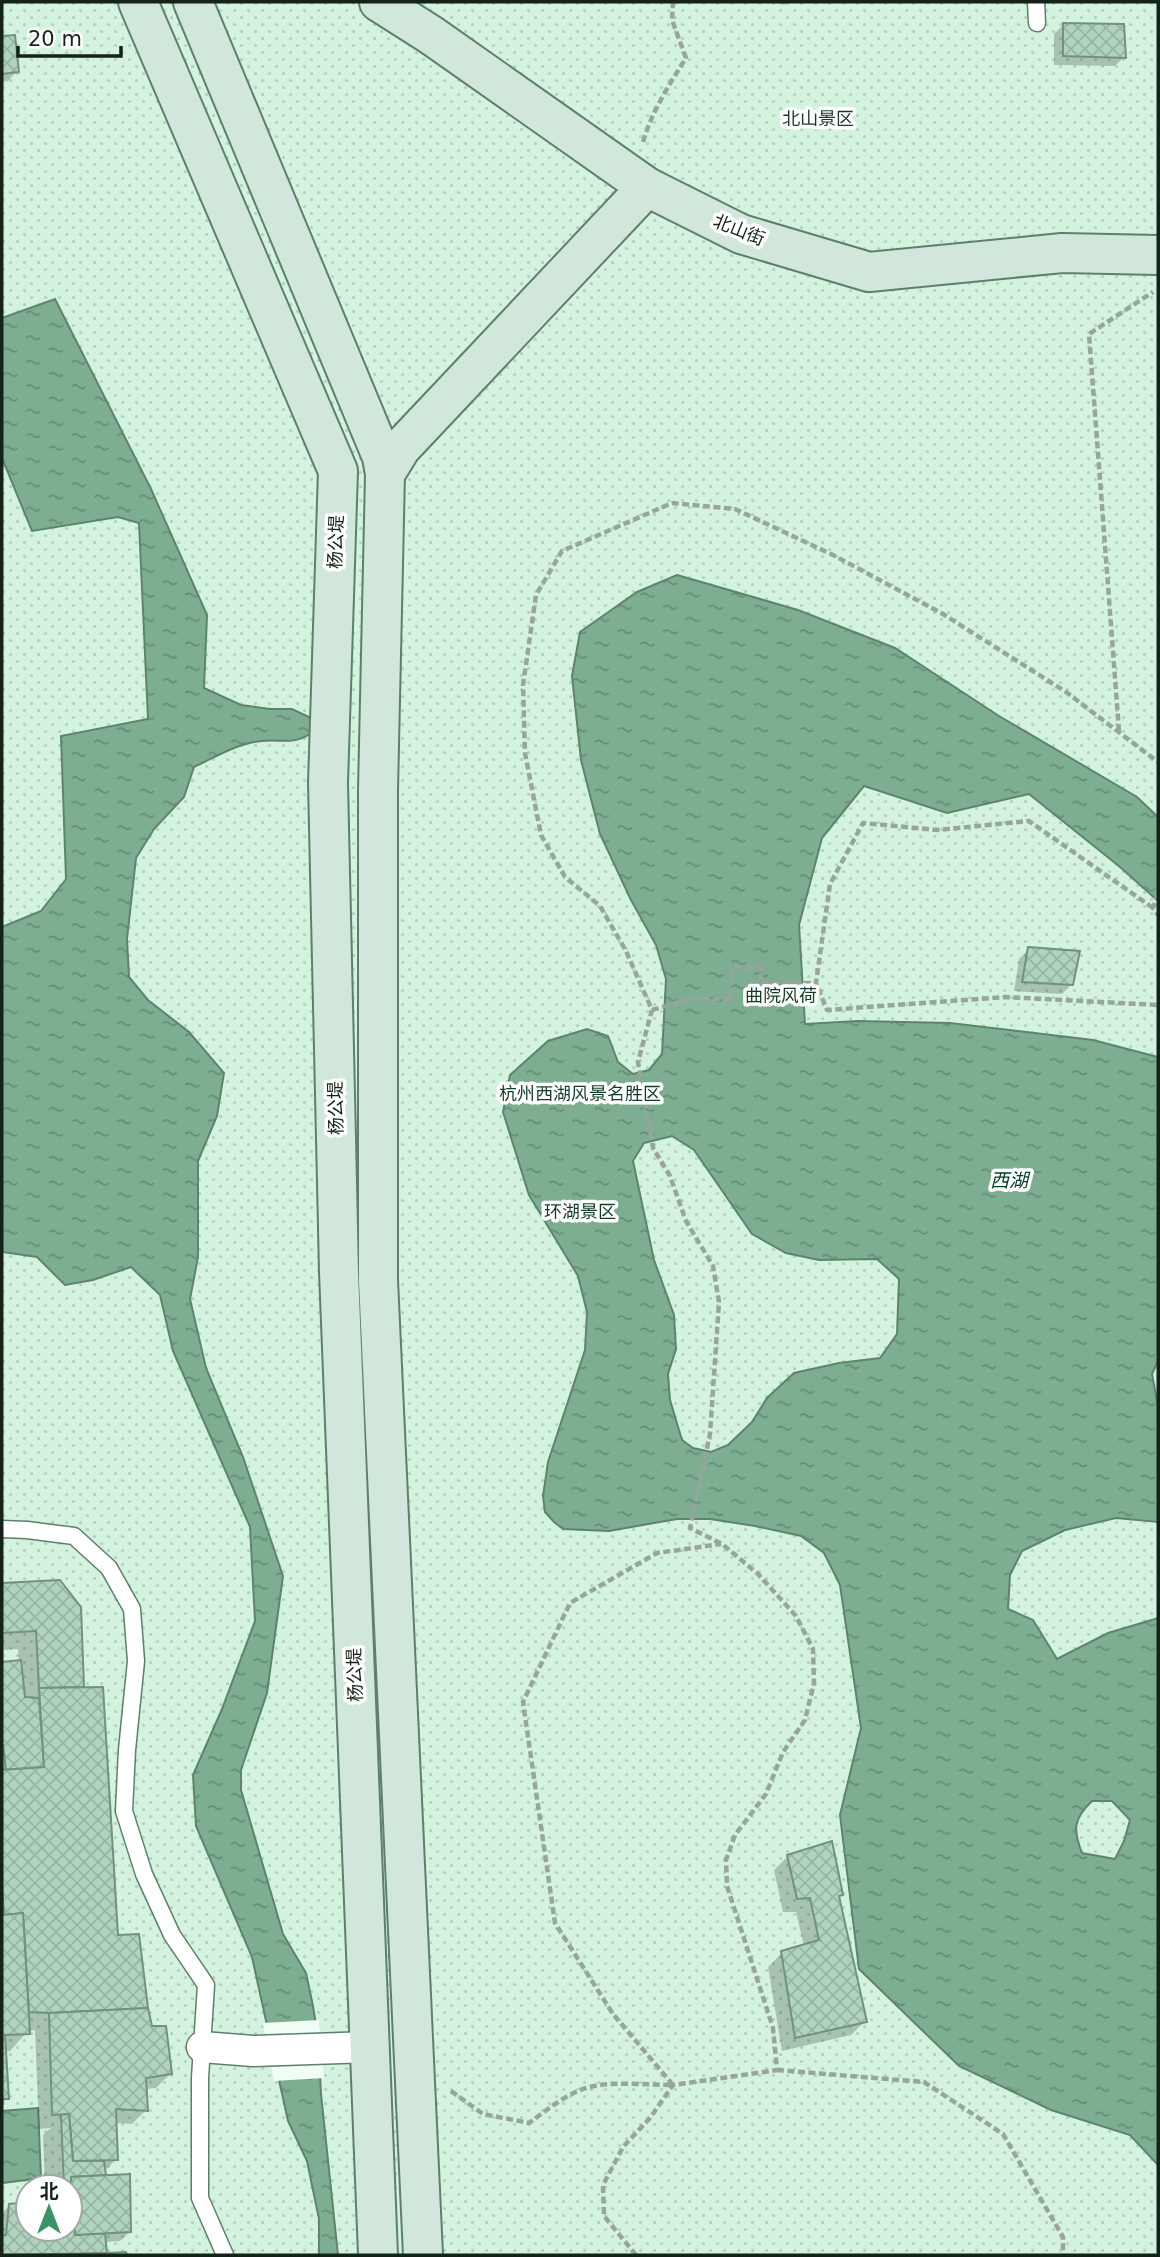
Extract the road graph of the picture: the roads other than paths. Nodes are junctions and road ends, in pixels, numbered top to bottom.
1 (138, 2) edge
2 (193, 2) edge
3 (379, 2) edge
4 (1037, 2) edge
5 (1037, 23) dead end
6 (641, 182) junction
7 (1158, 255) edge
8 (385, 474) junction
9 (2, 1529) edge
10 (202, 2047) junction
11 (370, 2048) junction
12 (225, 2255) edge
13 (378, 2255) edge
14 (423, 2255) edge

1 - 11 main road, 杨公堤
2 - 8 main road
3 - 6 main road, 北山街
4 - 5 lane
6 - 7 main road, 北山街
6 - 8 main road
8 - 14 main road
9 - 10 lane
10 - 11 street
10 - 12 lane
11 - 13 main road, 杨公堤

